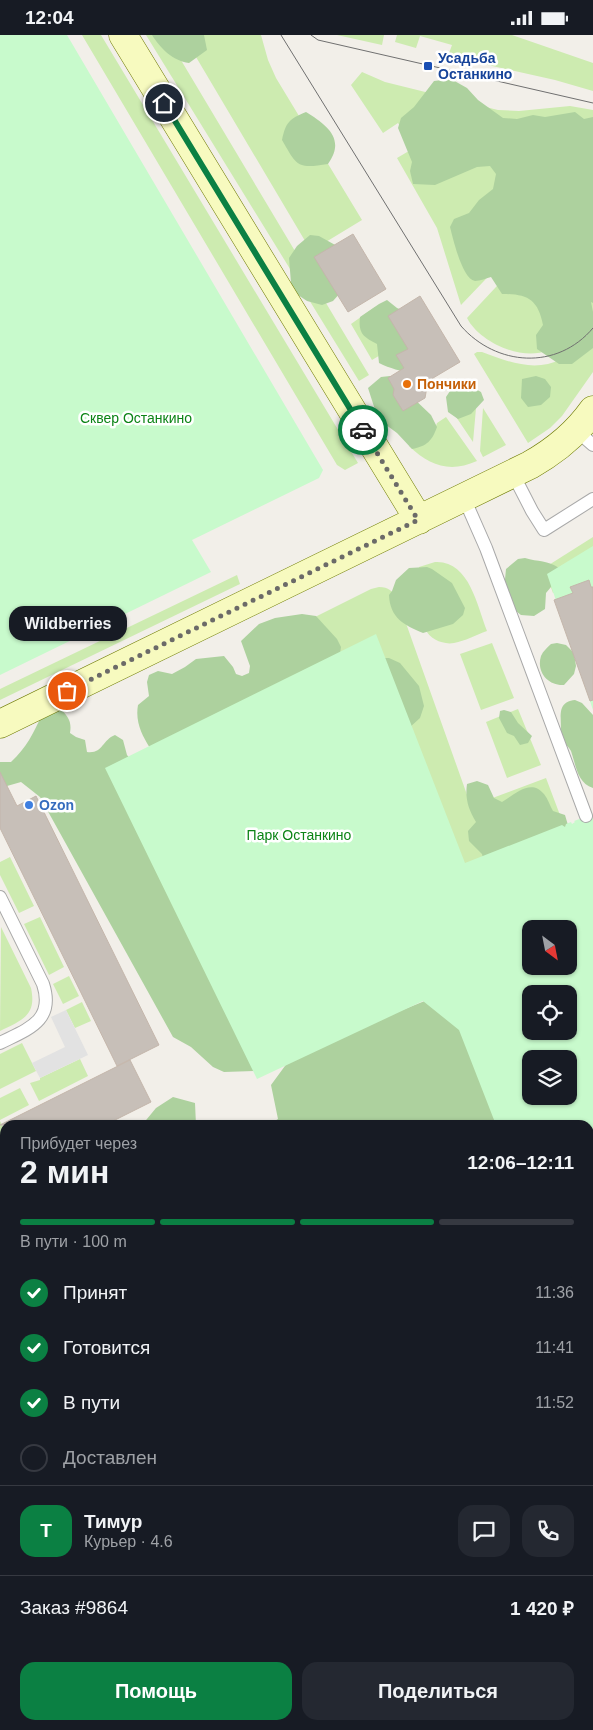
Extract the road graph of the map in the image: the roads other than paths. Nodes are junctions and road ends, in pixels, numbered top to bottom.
1 (123, 35) edge
2 (588, 429) edge
3 (513, 474) junction
4 (464, 498) junction
5 (593, 499) edge
6 (418, 520) junction
7 (0, 724) edge
8 (586, 816) dead end
9 (0, 897) edge
10 (0, 1043) edge

1 - 6 street
2 - 3 street
3 - 4 street
3 - 5 lane
4 - 6 street
4 - 8 lane
6 - 7 street
9 - 10 lane

